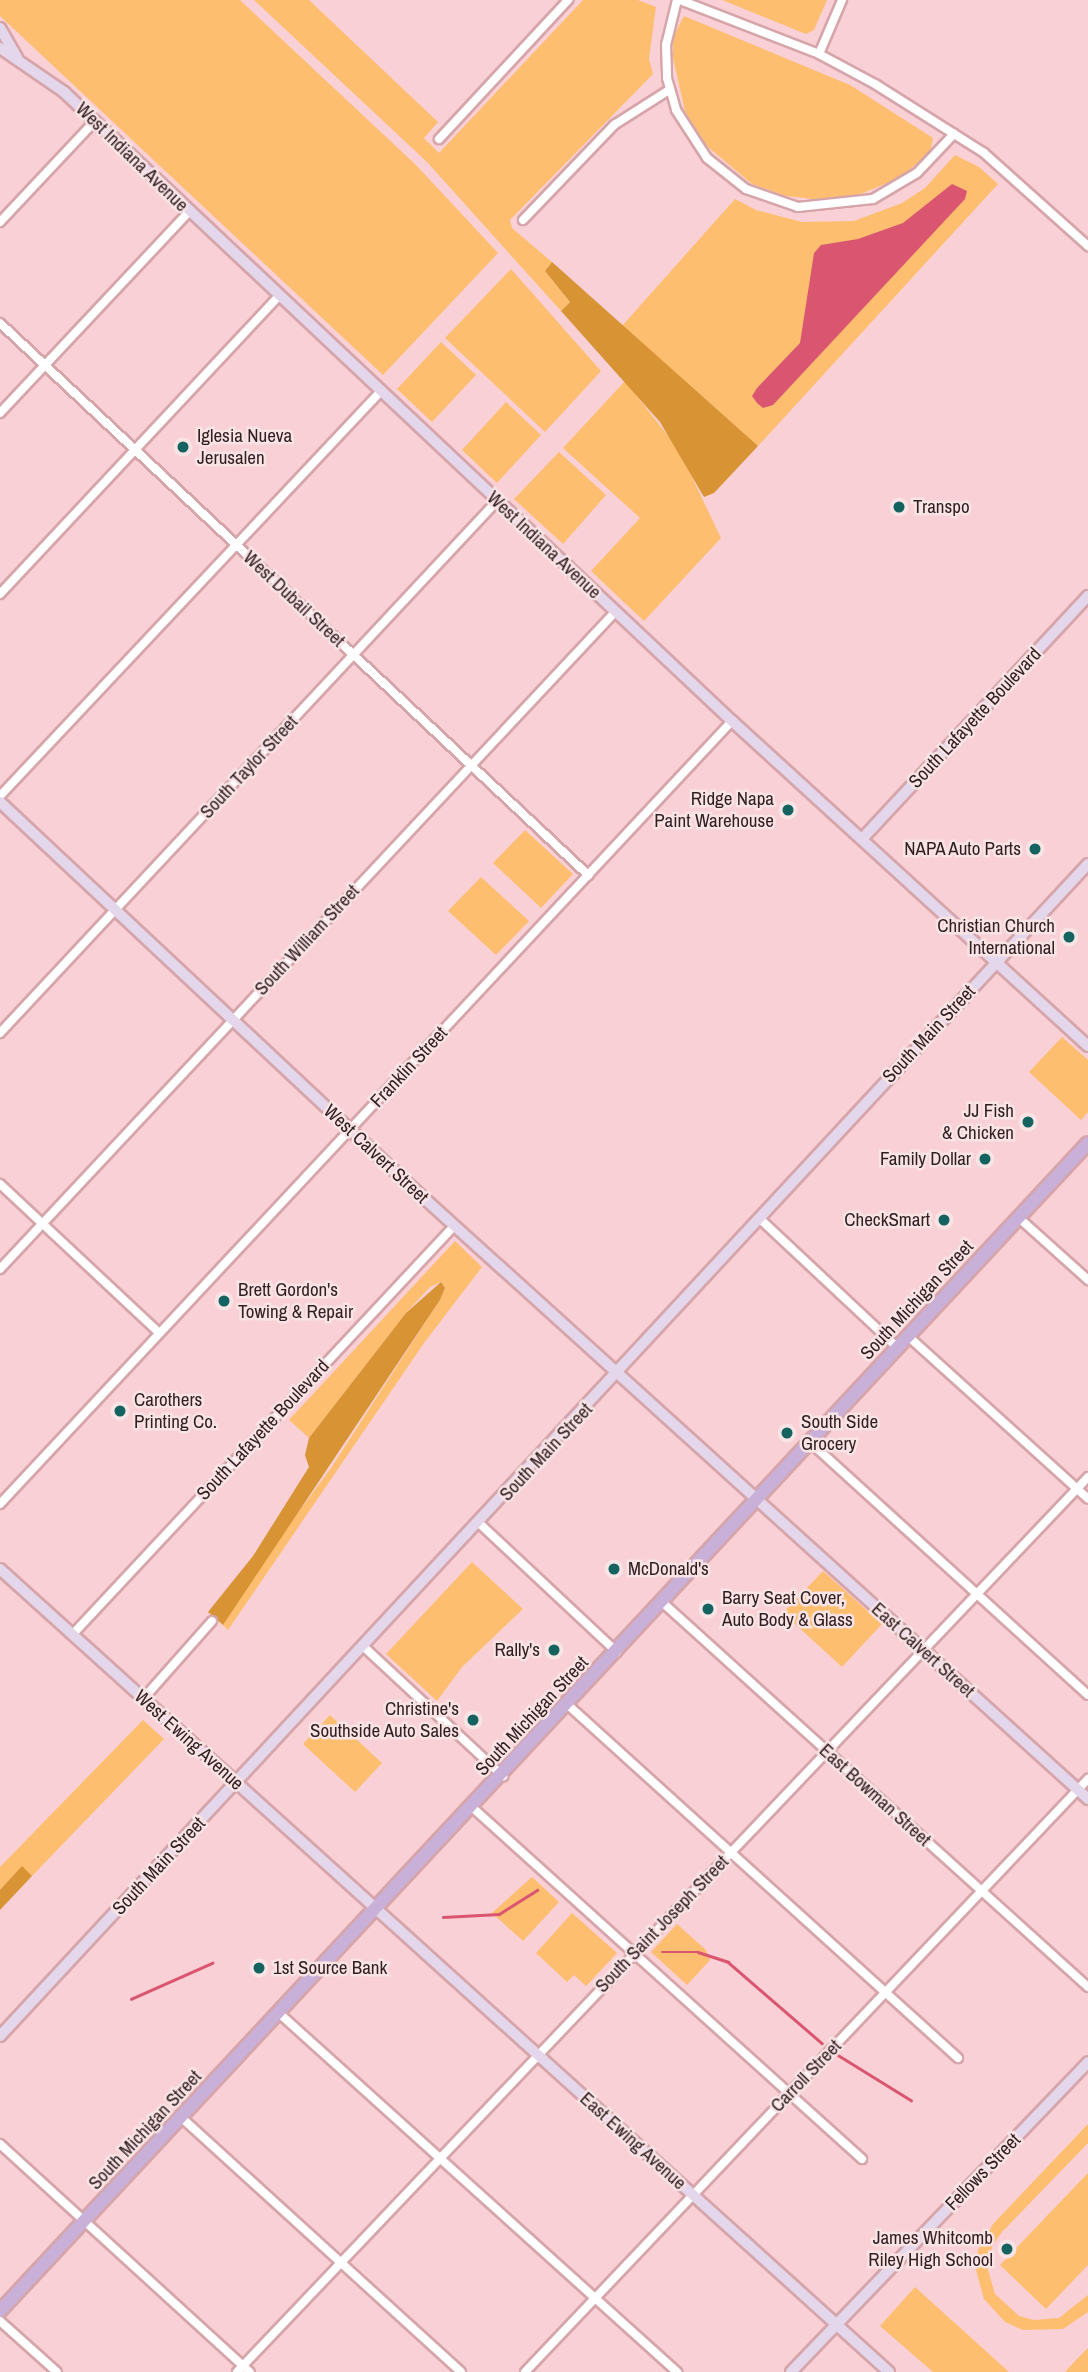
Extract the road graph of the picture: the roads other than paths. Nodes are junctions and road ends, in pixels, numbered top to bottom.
1 (569, 0) edge
2 (678, 0) edge
3 (842, 0) edge
4 (0, 28) edge
5 (0, 48) edge
6 (819, 54) junction
7 (18, 58) junction
8 (669, 90) junction
9 (95, 121) junction
10 (954, 134) junction
11 (439, 139) dead end
12 (189, 212) junction
13 (523, 220) dead end
14 (0, 222) edge
15 (1088, 246) edge
16 (279, 296) junction
17 (0, 323) edge
18 (46, 365) junction
19 (380, 392) junction
20 (0, 413) edge
21 (135, 450) junction
22 (497, 501) junction
23 (236, 544) junction
24 (0, 594) edge
25 (1087, 598) edge
26 (615, 612) junction
27 (354, 654) junction
28 (732, 722) junction
29 (473, 764) junction
30 (0, 796) edge
31 (0, 802) edge
32 (862, 839) junction
33 (1088, 864) edge
34 (589, 875) junction
35 (115, 910) junction
36 (996, 963) junction
37 (232, 1021) junction
38 (0, 1033) edge
39 (1088, 1046) edge
40 (350, 1130) junction
41 (1088, 1143) edge
42 (0, 1184) edge
43 (1019, 1217) junction
44 (759, 1218) junction
45 (43, 1224) junction
46 (454, 1226) junction
47 (0, 1269) edge
48 (1088, 1280) edge
49 (159, 1333) junction
50 (909, 1336) junction
51 (898, 1348) junction
52 (619, 1373) junction
53 (810, 1443) junction
54 (1088, 1477) edge
55 (1077, 1488) junction
56 (1088, 1499) edge
57 (758, 1500) junction
58 (0, 1504) edge
59 (479, 1523) junction
60 (0, 1569) edge
61 (977, 1593) junction
62 (662, 1602) junction
63 (212, 1621) dead end
64 (72, 1635) junction
65 (363, 1647) junction
66 (923, 1650) junction
67 (617, 1652) junction
68 (1088, 1695) edge
69 (143, 1699) junction
70 (568, 1705) junction
71 (827, 1751) junction
72 (503, 1776) junction
73 (1088, 1779) edge
74 (237, 1784) junction
75 (1078, 1790) junction
76 (1088, 1799) edge
77 (473, 1808) junction
78 (730, 1852) junction
79 (982, 1892) junction
80 (378, 1909) junction
81 (634, 1953) junction
82 (1088, 1987) edge
83 (885, 1992) junction
84 (280, 2014) junction
85 (0, 2036) edge
86 (537, 2054) junction
87 (958, 2058) dead end
88 (1088, 2062) edge
89 (789, 2093) junction
90 (182, 2118) junction
91 (0, 2144) edge
92 (439, 2158) junction
93 (862, 2159) dead end
94 (692, 2195) junction
95 (84, 2222) junction
96 (340, 2263) junction
97 (595, 2298) junction
98 (0, 2311) edge
99 (0, 2320) edge
100 (838, 2325) junction
101 (240, 2369) edge
102 (57, 2372) edge
103 (250, 2372) edge
104 (461, 2372) edge
105 (524, 2372) edge
106 (677, 2372) edge
107 (791, 2372) edge
108 (889, 2372) edge

1 - 11 street
2 - 6 street
2 - 8 street
3 - 6 street
4 - 7 street
5 - 7 street, West Indiana Avenue
6 - 10 street
7 - 9 street, West Indiana Avenue
8 - 10 street
8 - 13 street
9 - 12 street, West Indiana Avenue
9 - 14 street
10 - 15 street
12 - 16 street, West Indiana Avenue
12 - 18 street
16 - 19 street, West Indiana Avenue
16 - 21 street
17 - 18 street, West Dubail Street
18 - 20 street
18 - 21 street, West Dubail Street
19 - 22 street, West Indiana Avenue
19 - 23 street
21 - 23 street, West Dubail Street
21 - 24 street
22 - 26 street, West Indiana Avenue
22 - 27 street, South Taylor Street
23 - 27 street, West Dubail Street
23 - 30 street
25 - 32 street, South Lafayette Boulevard
26 - 28 street, West Indiana Avenue
26 - 29 street, South William Street
27 - 29 street, West Dubail Street
27 - 35 street, South Taylor Street
28 - 32 street, West Indiana Avenue
28 - 34 street, Franklin Street
29 - 34 street, West Dubail Street
29 - 37 street, South William Street
31 - 35 street, West Calvert Street
32 - 36 street, West Indiana Avenue
33 - 36 street, South Main Street
34 - 40 street, Franklin Street
35 - 37 street, West Calvert Street
35 - 38 street, South Taylor Street
36 - 39 street, West Indiana Avenue
36 - 44 street, South Main Street
37 - 40 street, West Calvert Street
37 - 45 street, South William Street
40 - 46 street, West Calvert Street
40 - 49 street, Franklin Street
41 - 43 main road, South Michigan Street
42 - 45 street
43 - 48 street
43 - 50 main road, South Michigan Street
44 - 51 street
44 - 52 street, South Main Street
45 - 47 street, South William Street
45 - 49 street
46 - 52 street, West Calvert Street
46 - 64 street, South Lafayette Boulevard
49 - 58 street, Franklin Street
50 - 51 main road, South Michigan Street
50 - 55 street
51 - 53 main road, South Michigan Street
52 - 57 street, West Calvert Street
52 - 59 street, South Main Street
53 - 57 main road, South Michigan Street
53 - 61 street
54 - 55 street, South Saint Joseph Street
55 - 56 street
55 - 61 street, South Saint Joseph Street
57 - 62 main road, South Michigan Street
57 - 66 street, East Calvert Street
59 - 65 street, South Main Street
59 - 67 street
60 - 64 street, West Ewing Avenue
61 - 66 street, South Saint Joseph Street
61 - 68 street
62 - 67 main road, South Michigan Street
62 - 71 street, East Bowman Street
63 - 69 street
64 - 69 street, West Ewing Avenue
65 - 72 street
65 - 74 street, South Main Street
66 - 71 street, South Saint Joseph Street
66 - 75 street, East Calvert Street
67 - 70 main road, South Michigan Street
69 - 74 street, West Ewing Avenue
70 - 72 main road, South Michigan Street
70 - 78 street
71 - 78 street, South Saint Joseph Street
71 - 79 street, East Bowman Street
72 - 77 main road, South Michigan Street
73 - 75 street, Carroll Street
74 - 80 street, West Ewing Avenue
74 - 85 street, South Main Street
75 - 76 street, East Calvert Street
75 - 79 street, Carroll Street
77 - 80 main road, South Michigan Street
77 - 81 street
78 - 81 street, South Saint Joseph Street
78 - 83 street
79 - 82 street, East Bowman Street
79 - 83 street, Carroll Street
80 - 84 main road, South Michigan Street
80 - 86 street, East Ewing Avenue
81 - 86 street, South Saint Joseph Street
81 - 89 street
83 - 87 street
83 - 89 street, Carroll Street
84 - 90 main road, South Michigan Street
84 - 92 street
86 - 92 street, South Saint Joseph Street
86 - 94 street, East Ewing Avenue
88 - 100 street, Fellows Street
89 - 93 street
89 - 94 street, Carroll Street
90 - 95 main road, South Michigan Street
90 - 96 street
91 - 95 street
92 - 96 street, South Saint Joseph Street
92 - 97 street
94 - 97 street, Carroll Street
94 - 100 street, East Ewing Avenue
95 - 98 main road, South Michigan Street
95 - 101 street
96 - 101 street, South Saint Joseph Street
96 - 104 street
97 - 105 street, Carroll Street
97 - 106 street
99 - 102 street
100 - 107 street, Fellows Street
100 - 108 street, East Ewing Avenue
101 - 103 street

